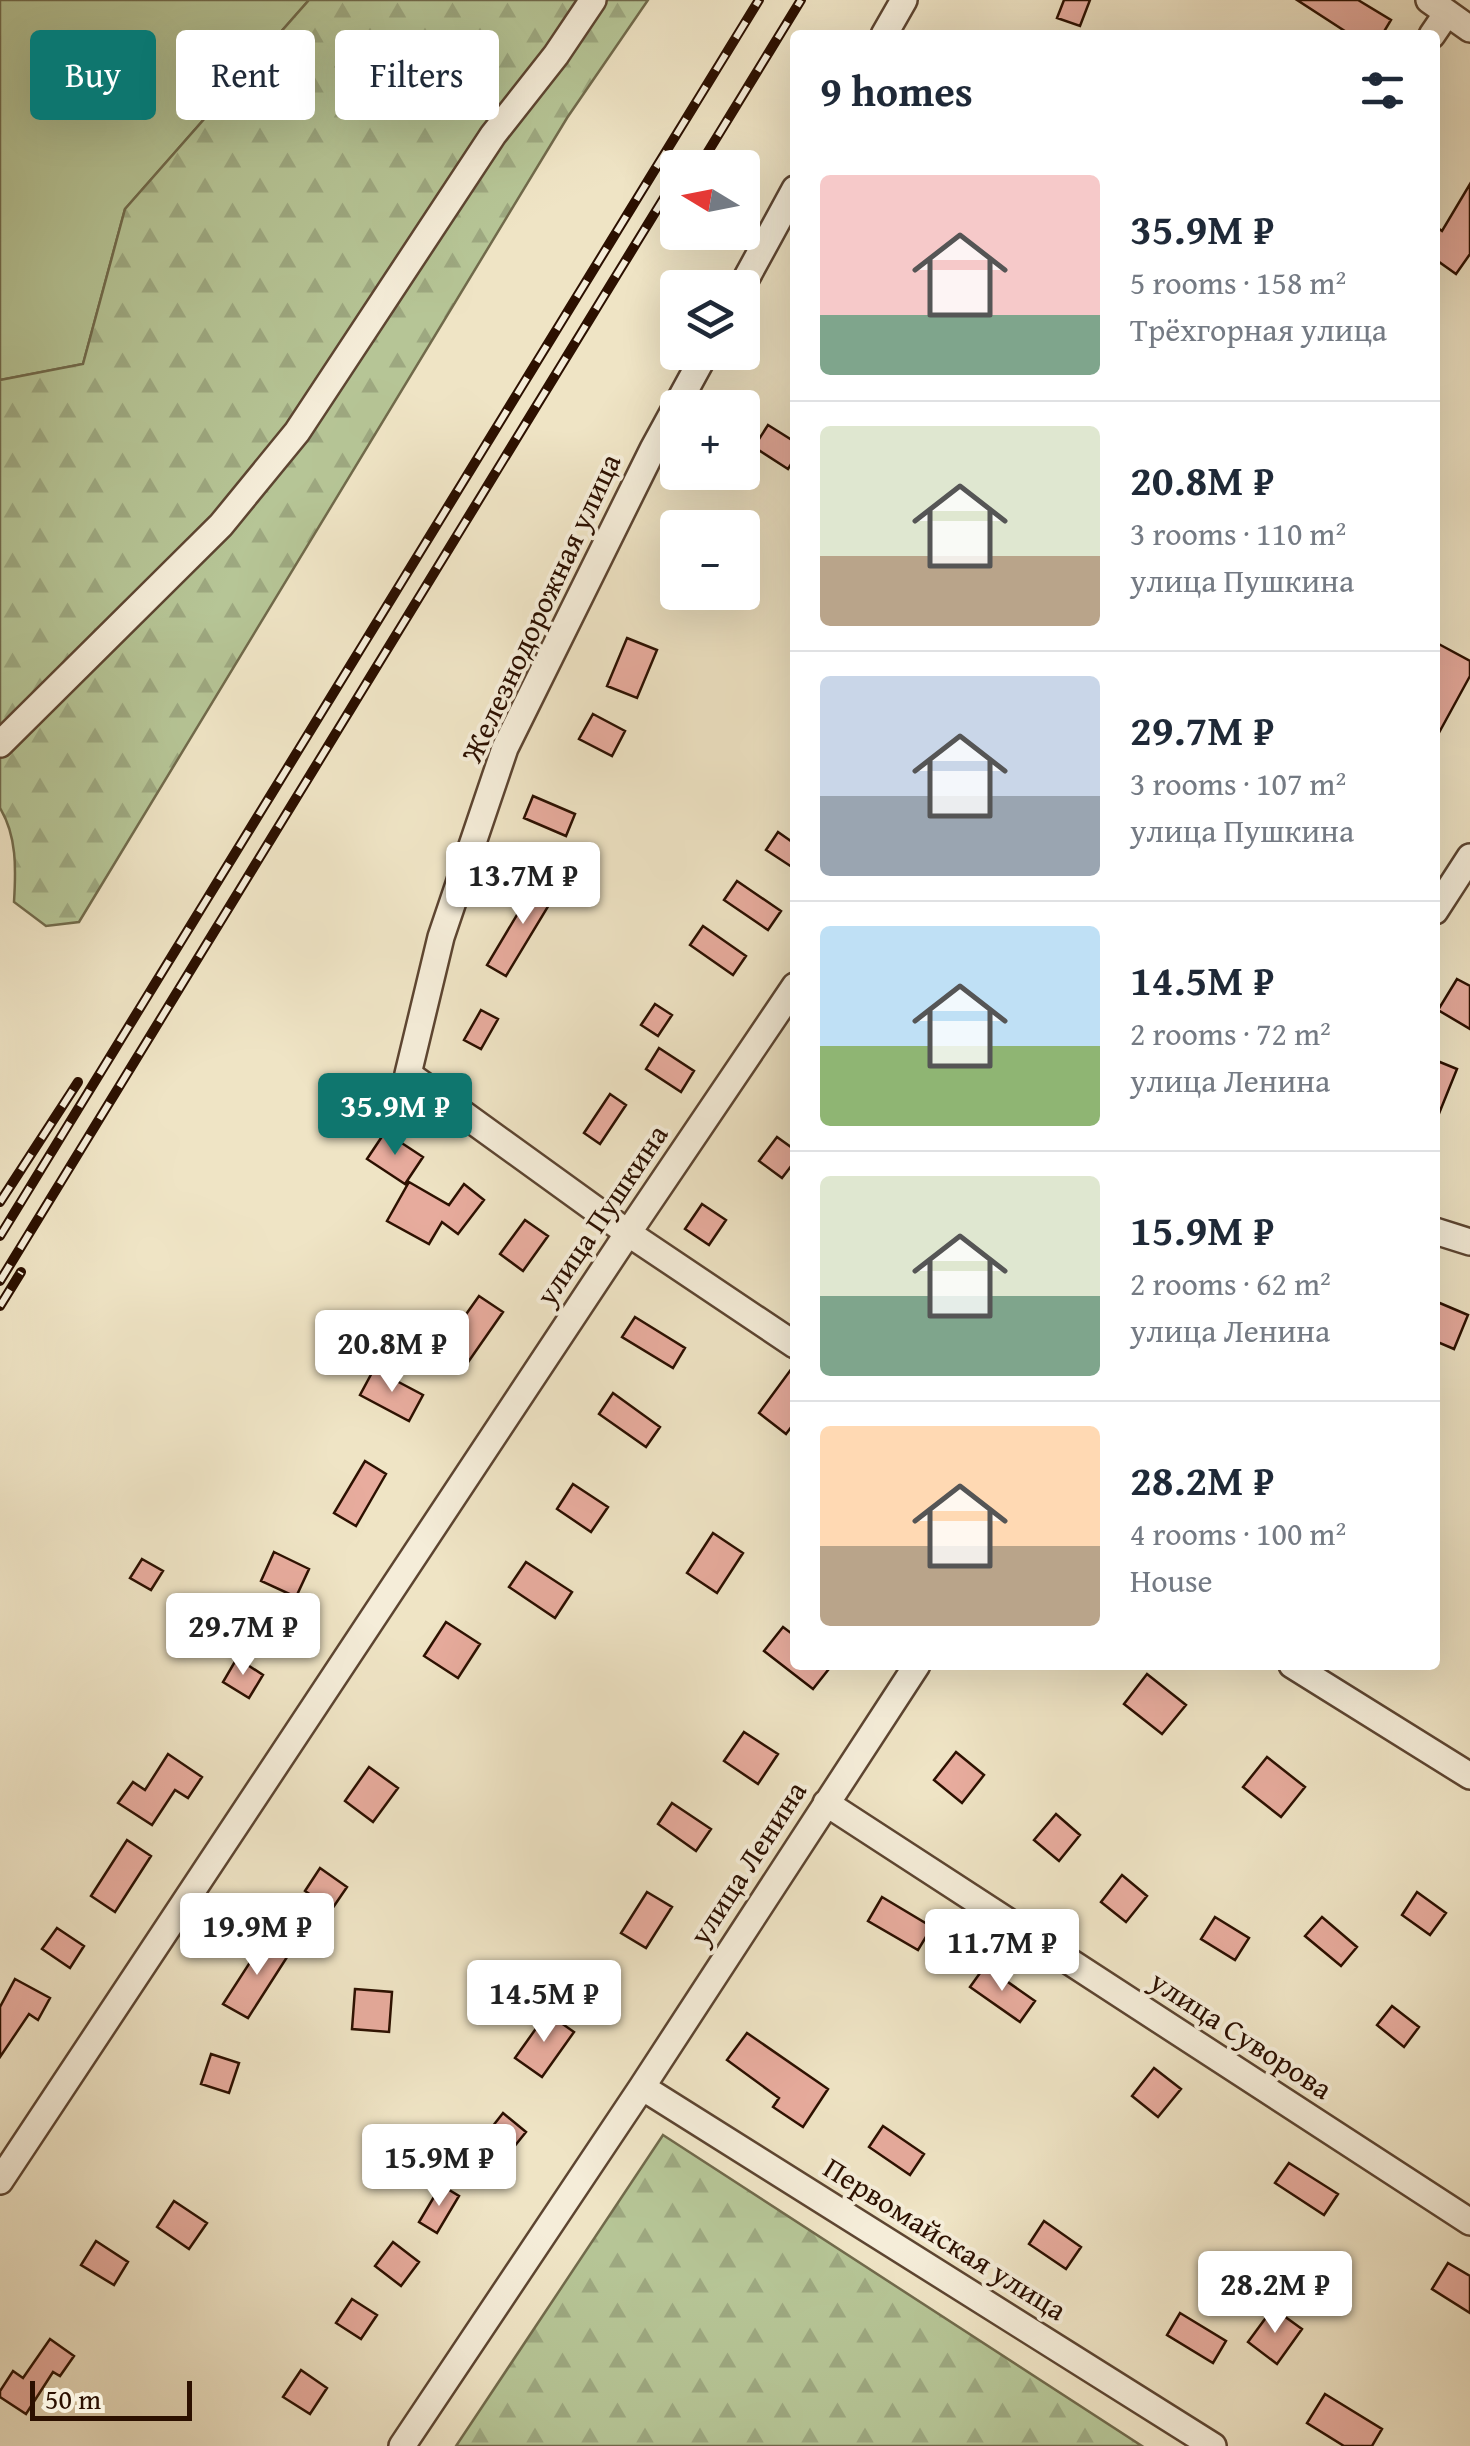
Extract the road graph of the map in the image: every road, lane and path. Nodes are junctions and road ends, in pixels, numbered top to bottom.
1 (592, 0) edge
2 (904, 0) edge
3 (1438, 6) edge
4 (1470, 28) edge
5 (887, 30) edge
6 (790, 198) edge
7 (751, 270) edge
8 (696, 370) edge
9 (0, 744) edge
10 (1470, 857) edge
11 (1440, 903) edge
12 (790, 993) edge
13 (628, 1233) junction
14 (1440, 1233) edge
15 (1470, 1242) edge
16 (790, 1342) edge
17 (914, 1670) edge
18 (1300, 1670) edge
19 (1470, 1776) edge
20 (826, 1804) junction
21 (642, 2087) junction
22 (0, 2181) edge
23 (1470, 2222) edge
24 (402, 2446) edge
25 (1213, 2446) edge

1 - 9 street
2 - 5 street
3 - 4 street
6 - 7 street
8 - 13 street, Железнодорожная улица
10 - 11 street
12 - 13 street, улица Пушкина
13 - 16 street
13 - 22 street, улица Пушкина
14 - 15 street
17 - 20 street, улица Ленина
18 - 19 street
20 - 21 street, улица Ленина
20 - 23 street, улица Суворова
21 - 24 street, улица Ленина
21 - 25 street, Первомайская улица

